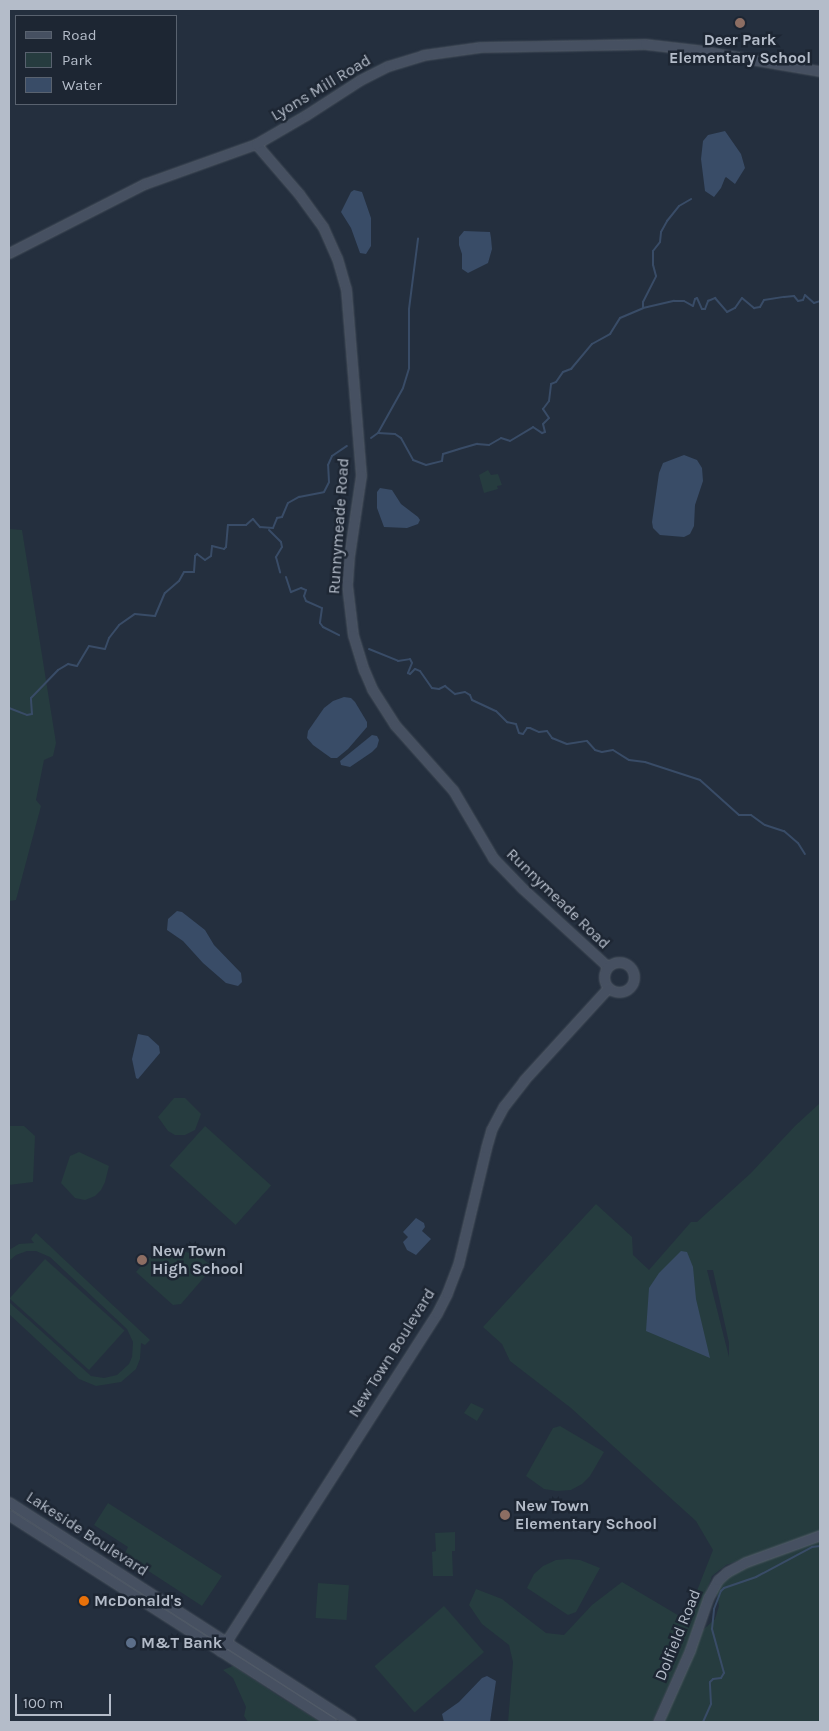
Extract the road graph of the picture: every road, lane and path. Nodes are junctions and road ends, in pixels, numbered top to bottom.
1 (820, 71) edge
2 (256, 144) junction
3 (9, 253) edge
4 (607, 966) junction
5 (608, 988) junction
6 (9, 1502) edge
7 (9, 1514) edge
8 (820, 1535) edge
9 (226, 1641) junction
10 (220, 1651) junction
11 (331, 1722) edge
12 (351, 1722) edge
13 (658, 1722) edge

1 - 2 street, Lyons Mill Road
2 - 3 street, Lyons Mill Road
2 - 4 street, Runnymeade Road
4 - 5 street
4 - 5 street
5 - 9 street, New Town Boulevard
6 - 9 street, Lakeside Boulevard
7 - 10 street, Lakeside Boulevard
8 - 13 street, Dolfield Road
9 - 10 street, New Town Boulevard
9 - 12 street, Lakeside Boulevard
10 - 11 street, Lakeside Boulevard

